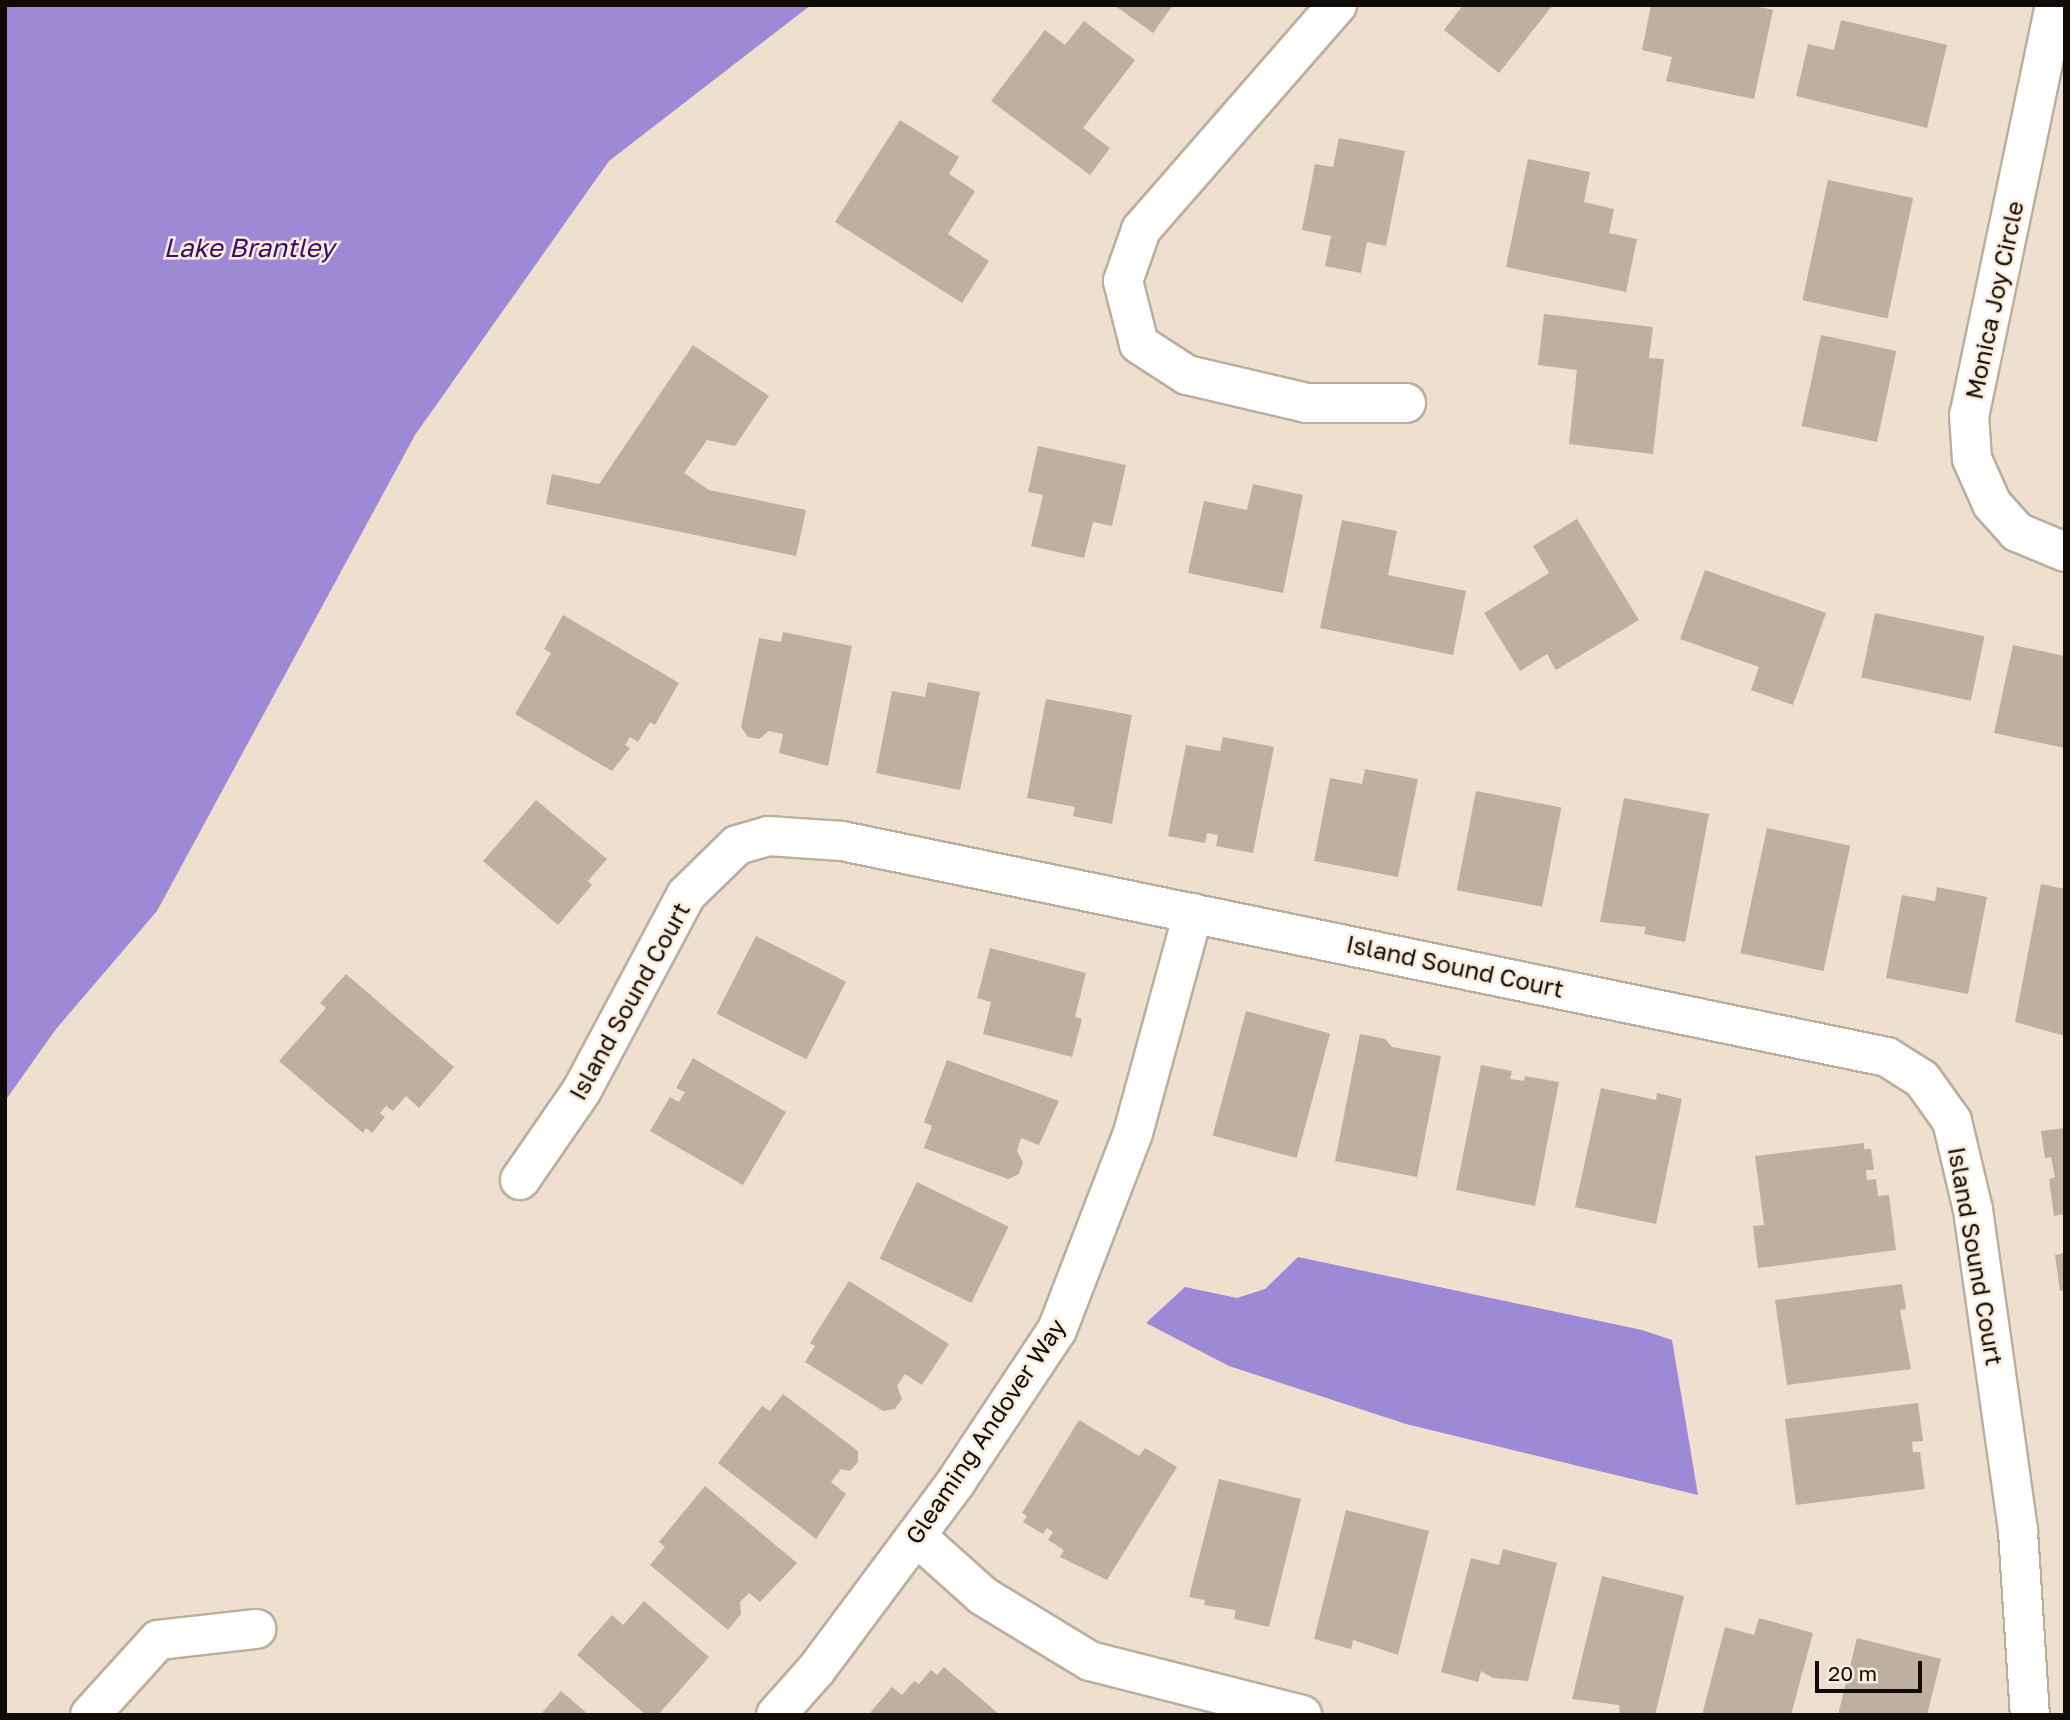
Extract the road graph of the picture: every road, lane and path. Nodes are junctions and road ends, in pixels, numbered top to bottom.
1 (1336, 5) edge
2 (2055, 5) edge
3 (1406, 403) dead end
4 (2065, 552) edge
5 (1193, 913) junction
6 (520, 1180) dead end
7 (916, 1536) junction
8 (256, 1629) dead end
9 (90, 1715) edge
10 (776, 1715) edge
11 (1302, 1715) edge
12 (2030, 1715) edge

1 - 3 street
2 - 4 street, Monica Joy Circle
5 - 6 street, Island Sound Court
5 - 7 street, Gleaming Andover Way
5 - 12 street, Island Sound Court
7 - 10 street, Gleaming Andover Way
7 - 11 street
8 - 9 street

